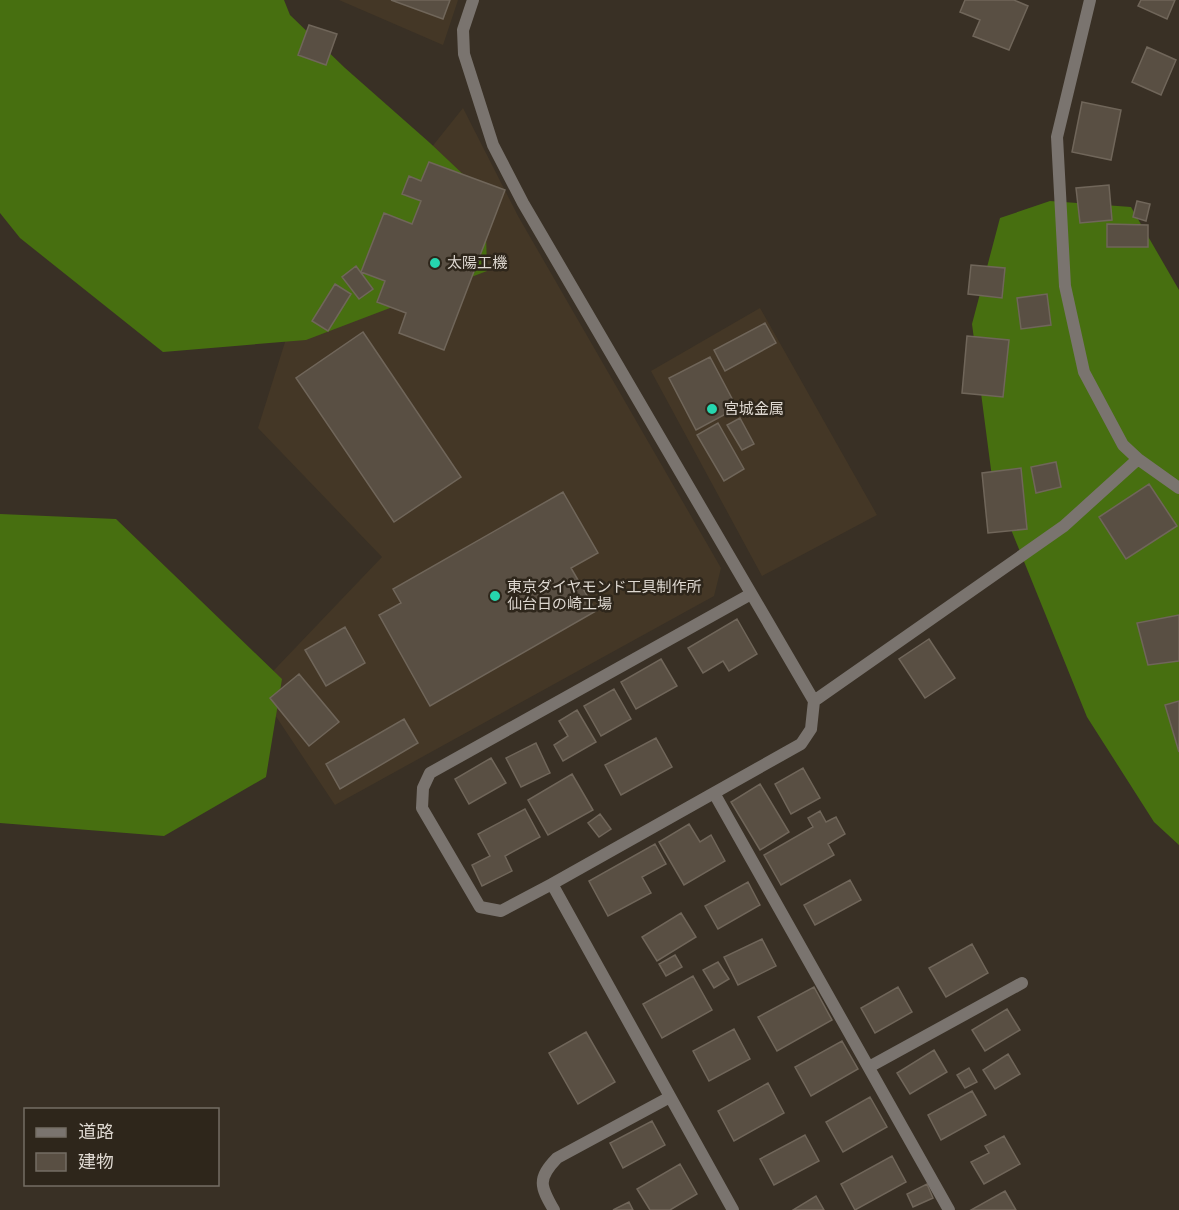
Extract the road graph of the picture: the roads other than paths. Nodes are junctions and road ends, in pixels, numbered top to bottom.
1 (473, 0) edge
2 (1090, 0) edge
3 (1138, 459) junction
4 (1179, 488) edge
5 (751, 594) junction
6 (813, 700) junction
7 (714, 793) junction
8 (552, 884) junction
9 (1022, 983) dead end
10 (869, 1067) junction
11 (670, 1097) junction
12 (554, 1210) edge
13 (733, 1210) edge
14 (949, 1210) edge

1 - 5 street
2 - 3 street
3 - 4 street
3 - 6 street
5 - 6 street
5 - 8 street
6 - 7 street
7 - 8 street
7 - 10 street
8 - 11 street
9 - 10 street
10 - 14 street
11 - 12 street
11 - 13 street

